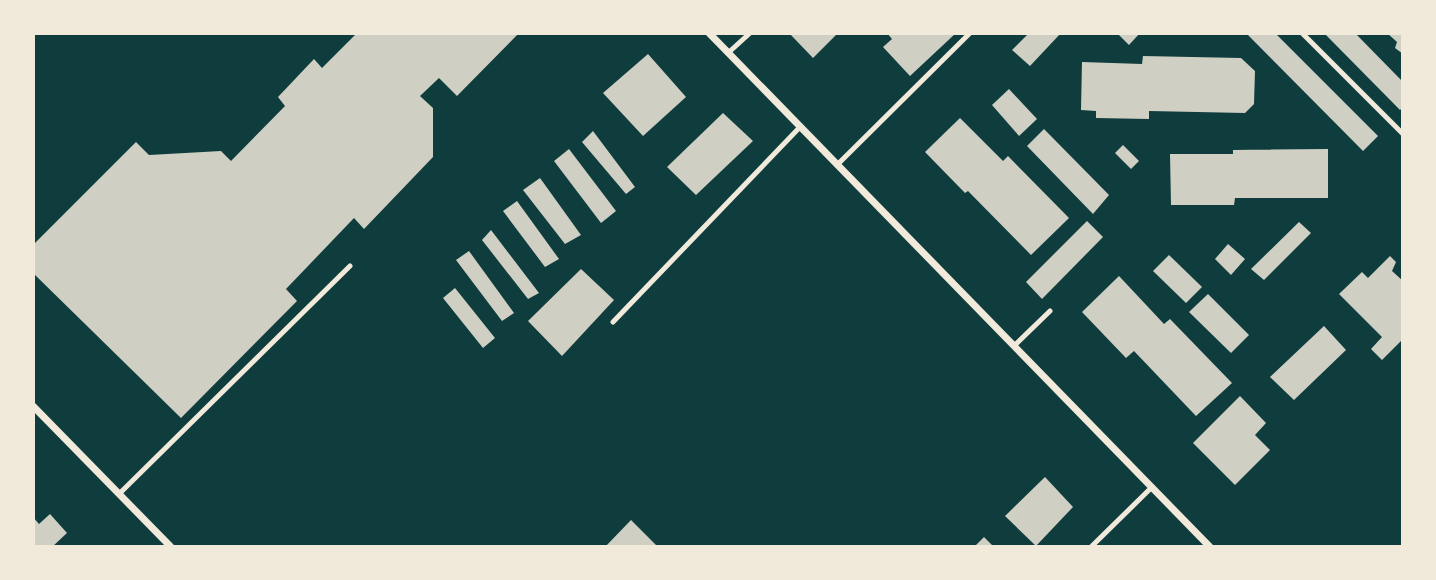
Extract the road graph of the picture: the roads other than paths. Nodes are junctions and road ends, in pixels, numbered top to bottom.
1 (709, 33) edge
2 (750, 33) edge
3 (970, 33) edge
4 (1302, 33) edge
5 (728, 53) junction
6 (800, 127) junction
7 (1403, 134) edge
8 (837, 165) junction
9 (350, 266) dead end
10 (1050, 311) dead end
11 (613, 322) dead end
12 (1014, 346) junction
13 (33, 406) edge
14 (1152, 487) junction
15 (120, 494) junction
16 (171, 547) edge
17 (1091, 547) edge
18 (1210, 547) edge

1 - 5 street
2 - 5 lane
3 - 8 lane
4 - 7 lane
5 - 6 street
6 - 8 street
6 - 11 lane
8 - 12 street
9 - 15 lane
10 - 12 lane
12 - 14 street
13 - 15 street
14 - 17 lane
14 - 18 street
15 - 16 street

